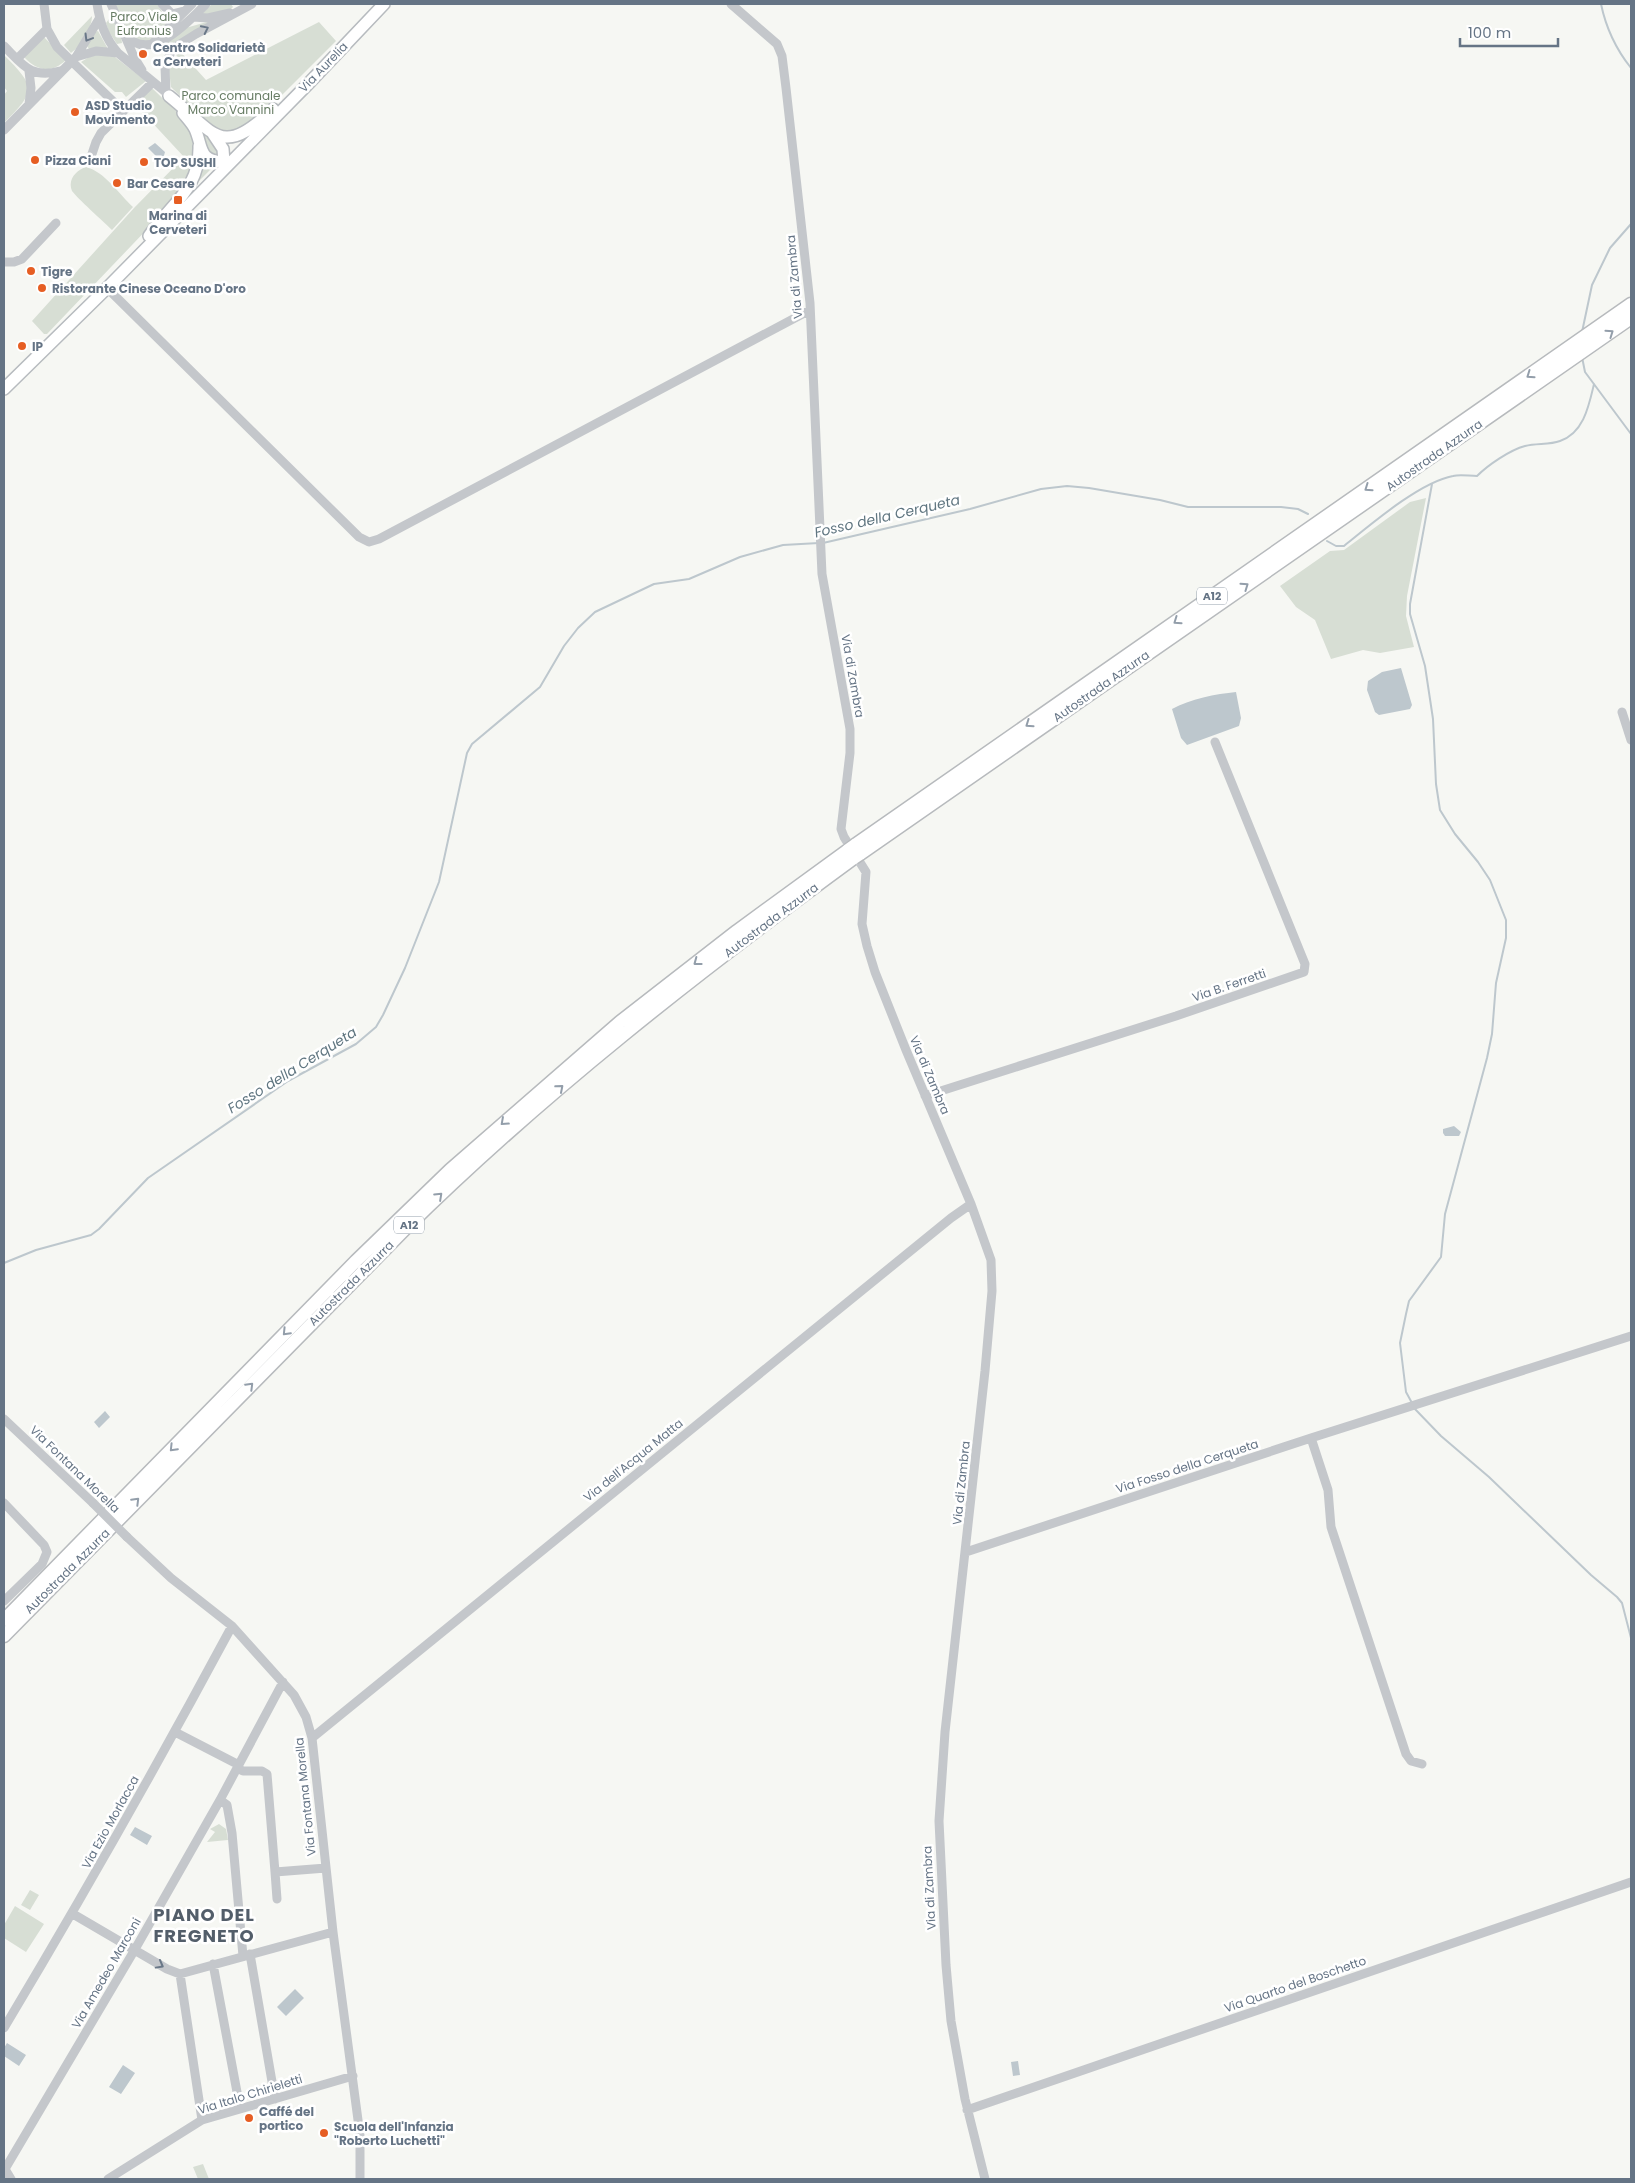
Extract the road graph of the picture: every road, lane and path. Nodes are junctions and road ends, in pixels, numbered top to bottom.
1 (44, 4) edge
2 (97, 4) edge
3 (111, 4) edge
4 (162, 4) edge
5 (206, 4) edge
6 (252, 4) edge
7 (382, 4) edge
8 (731, 4) edge
9 (188, 7) edge
10 (237, 7) edge
11 (193, 17) junction
12 (99, 18) junction
13 (117, 18) junction
14 (47, 29) junction
15 (125, 34) junction
16 (129, 44) junction
17 (152, 44) junction
18 (4, 46) edge
19 (118, 53) junction
20 (74, 58) junction
21 (17, 59) junction
22 (29, 70) junction
23 (62, 71) junction
24 (150, 79) junction
25 (309, 83) junction
26 (168, 94) junction
27 (282, 101) junction
28 (29, 104) junction
29 (123, 111) junction
30 (4, 130) edge
31 (210, 131) junction
32 (200, 146) junction
33 (92, 154) dead end
34 (224, 162) junction
35 (56, 223) dead end
36 (149, 236) junction
37 (4, 262) edge
38 (129, 265) junction
39 (107, 288) junction
40 (1631, 304) edge
41 (810, 310) junction
42 (1631, 318) edge
43 (1571, 354) junction
44 (29, 363) junction
45 (4, 389) edge
46 (1622, 712) dead end
47 (1631, 740) edge
48 (1215, 742) dead end
49 (854, 852) junction
50 (925, 1096) junction
51 (971, 1204) junction
52 (1631, 1336) edge
53 (6, 1424) edge
54 (1311, 1438) junction
55 (4, 1502) edge
56 (966, 1552) junction
57 (4, 1601) edge
58 (4, 1620) edge
59 (232, 1626) junction
60 (4, 1636) edge
61 (283, 1682) junction
62 (175, 1732) junction
63 (312, 1738) junction
64 (1422, 1764) dead end
65 (238, 1766) junction
66 (220, 1800) junction
67 (326, 1868) junction
68 (275, 1872) junction
69 (1631, 1882) edge
70 (277, 1899) dead end
71 (72, 1914) junction
72 (333, 1932) junction
73 (134, 1951) junction
74 (246, 1955) junction
75 (213, 1964) junction
76 (180, 1974) junction
77 (4, 2028) edge
78 (353, 2076) junction
79 (276, 2099) junction
80 (240, 2108) junction
81 (968, 2110) junction
82 (202, 2120) junction
83 (4, 2170) edge
84 (10, 2179) edge
85 (108, 2179) edge
86 (360, 2179) edge
87 (985, 2179) edge

1 - 14 street
2 - 12 street
3 - 13 street
4 - 9 street
5 - 11 street
6 - 10 street
7 - 25 main road, Via Aurelia
7 - 27 main road, Via Aurelia
8 - 41 street, Via di Zambra
9 - 17 street
10 - 11 street
26 -> 10 street
11 - 17 street
12 - 13 street
12 - 19 street
12 -> 20 street
13 - 15 street
14 - 20 street
14 - 21 street
15 - 16 street
15 - 17 street
16 - 19 street
16 - 24 street
18 - 21 street
19 - 20 street
19 - 24 street
20 - 23 street
20 - 29 street
21 - 22 street
22 - 23 street
22 - 28 street
23 - 28 street
24 - 26 street
24 - 29 street
25 - 34 main road
25 - 38 main road, Via Aurelia
26 - 31 main road
26 - 32 main road
27 - 31 main road
27 - 34 main road, Via Aurelia
28 - 30 street
29 - 33 street
31 - 34 main road
32 - 34 main road
32 - 36 main road
34 - 36 main road, Via Aurelia
34 - 38 main road
35 - 37 street
36 - 44 main road, Via Aurelia
38 - 39 main road, Via Aurelia
39 - 41 street
39 - 44 main road, Via Aurelia
40 - 43 highway, Autostrada Azzurra / A12
41 - 50 street, Via di Zambra
43 -> 42 highway, Autostrada Azzurra / A12
43 - 49 highway, Autostrada Azzurra / A12
44 - 45 main road, Via Aurelia
46 - 47 street
48 - 50 street, Via B. Ferretti
49 -> 58 highway, Autostrada Azzurra / A12
60 -> 49 highway, Autostrada Azzurra / A12
50 - 51 street, Via di Zambra
51 - 56 street, Via di Zambra
51 - 63 street, Via dell'Acqua Matta
52 - 54 street, Via Fosso della Cerqueta
53 - 59 street, Via Fontana Morella, bridge
54 - 56 street, Via Fosso della Cerqueta
54 - 64 street
55 - 57 street
56 - 81 street, Via di Zambra
59 - 61 street, Via Fontana Morella
59 - 62 street, Via Ezio Morlacca
61 - 63 street, Via Fontana Morella
61 - 65 street, Via Amedeo Marconi
62 - 65 street
62 - 71 street, Via Ezio Morlacca
63 - 67 street, Via Fontana Morella
65 - 66 street, Via Amedeo Marconi
65 - 68 street
66 - 73 street, Via Amedeo Marconi
66 - 74 street
67 - 68 street
67 - 72 street, Via Fontana Morella
68 - 70 street
69 - 81 street, Via Quarto del Boschetto
71 - 73 street
71 - 77 street, Via Ezio Morlacca
72 - 74 street
72 - 78 street, Via Fontana Morella
73 -> 76 street
73 - 83 street, Via Amedeo Marconi
74 - 75 street
74 - 79 street
75 - 76 street
75 - 80 street
76 - 82 street
78 - 79 street, Via Italo Chirieletti
78 - 86 street, Via Fontana Morella
79 - 80 street, Via Italo Chirieletti
80 - 82 street, Via Italo Chirieletti
81 - 87 street, Via di Zambra
82 - 85 street, Via Italo Chirieletti
83 - 84 street

